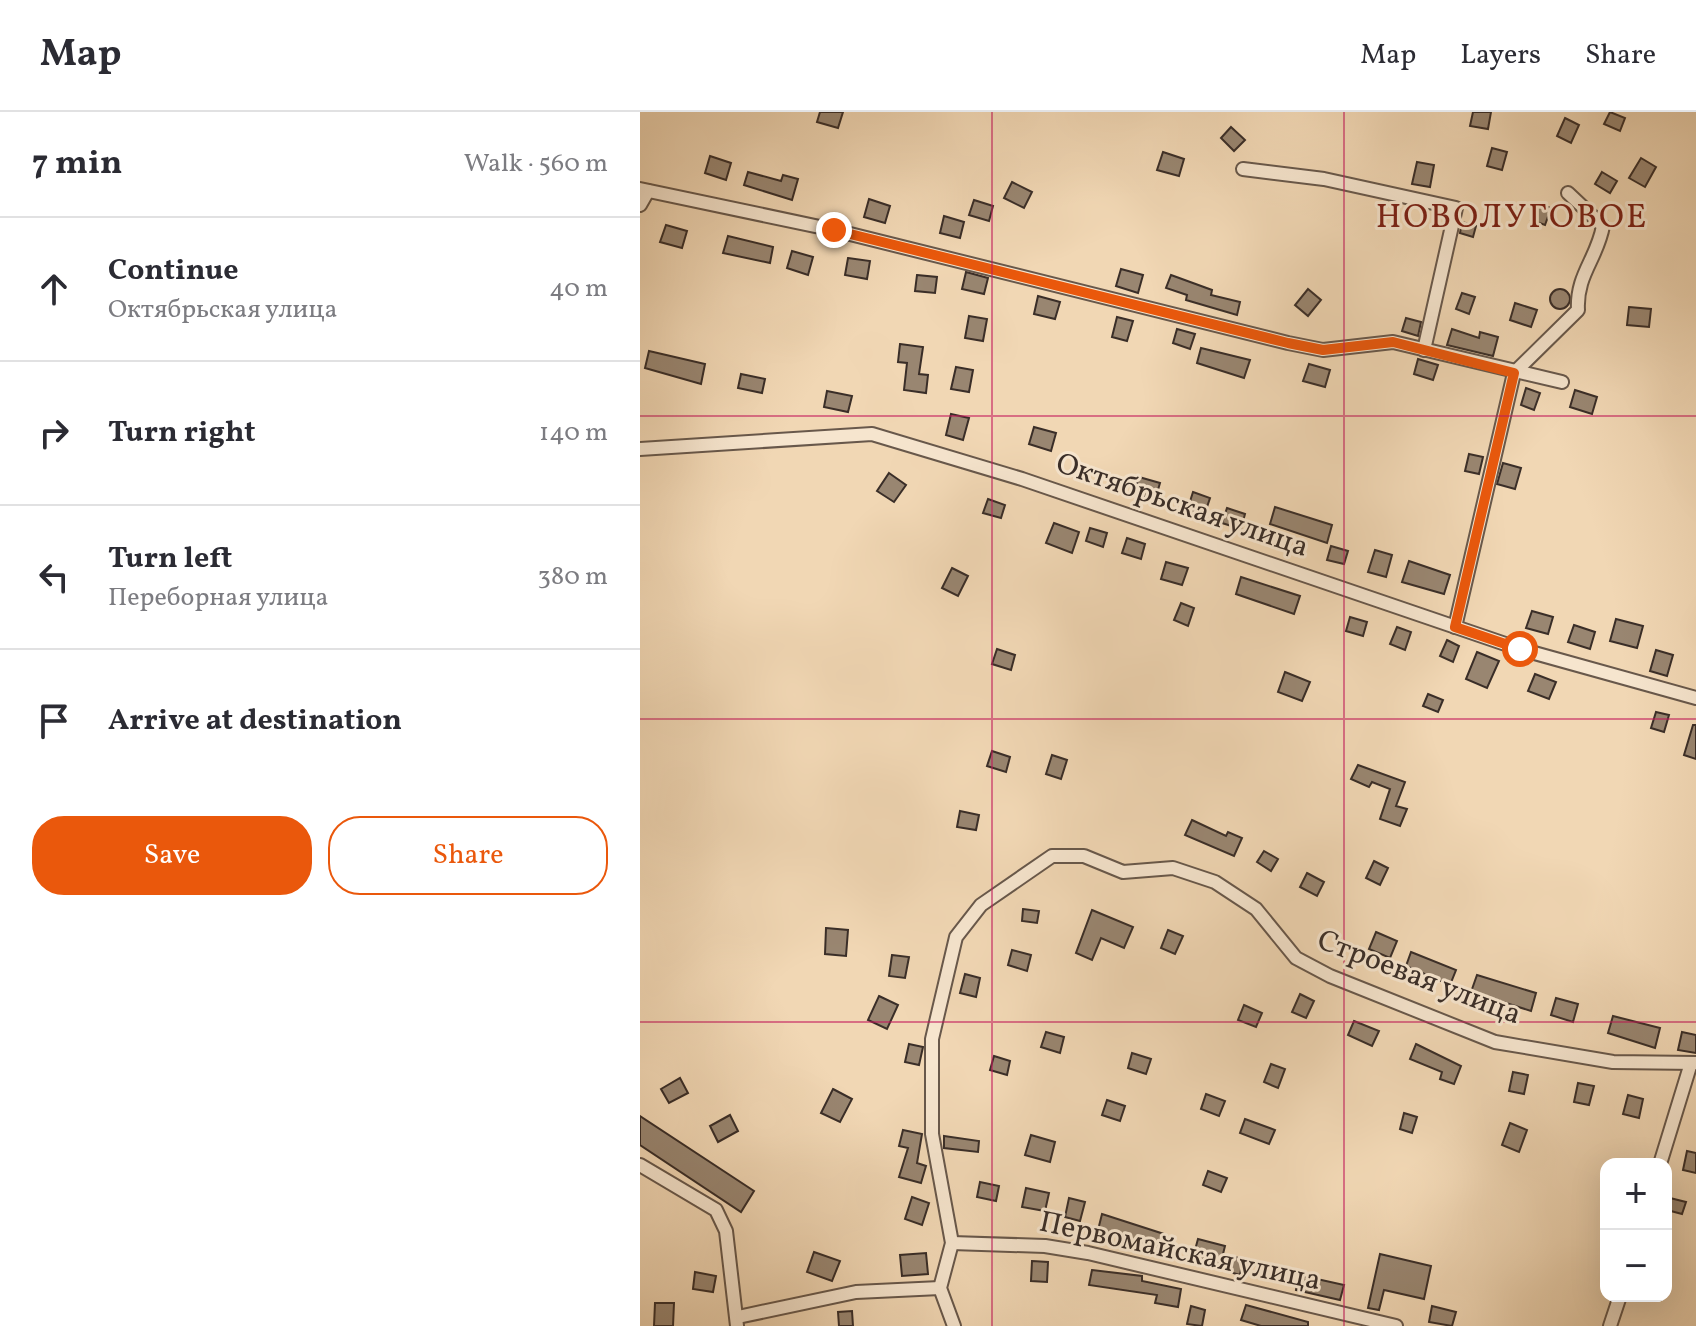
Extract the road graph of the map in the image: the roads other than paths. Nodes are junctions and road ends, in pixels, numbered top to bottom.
1 (1243, 169) dead end
2 (644, 190) edge
3 (1568, 193) dead end
4 (640, 205) edge
5 (1424, 350) junction
6 (1514, 373) junction
7 (1562, 382) dead end
8 (640, 449) edge
9 (1455, 627) junction
10 (1696, 698) edge
11 (1693, 1063) edge
12 (1662, 1158) edge
13 (640, 1165) edge
14 (952, 1243) junction
15 (940, 1288) junction
16 (1618, 1302) edge
17 (738, 1321) edge
18 (954, 1326) edge
19 (1396, 1326) edge
20 (1610, 1326) edge

1 - 5 street
2 - 4 street
2 - 5 street
3 - 6 street
5 - 6 street
6 - 7 street
6 - 9 street
8 - 9 street, Октябрьская улица
9 - 10 street, Октябрьская улица
11 - 12 street
11 - 14 street, Строевая улица
13 - 17 street
14 - 15 street
14 - 19 street, Первомайская улица
15 - 17 street
15 - 18 street
16 - 20 street

